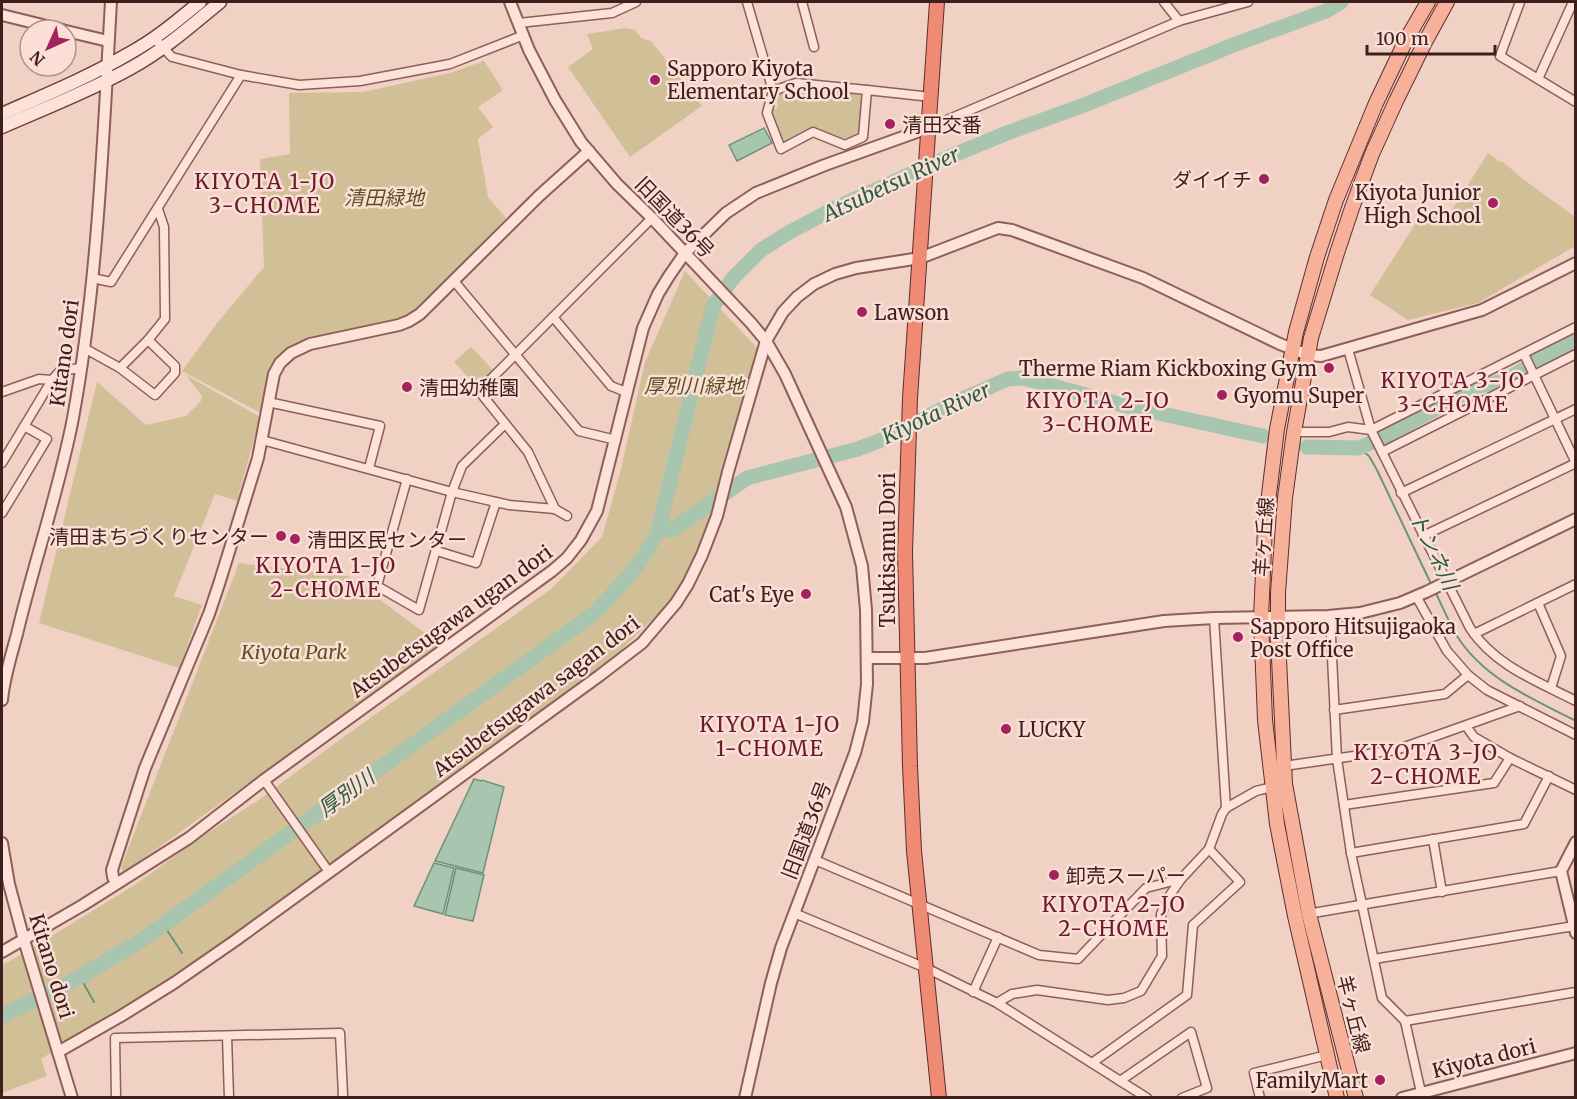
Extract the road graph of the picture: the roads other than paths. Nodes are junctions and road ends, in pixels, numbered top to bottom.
1 (111, 2) edge
2 (200, 2) edge
3 (220, 2) edge
4 (510, 2) edge
5 (636, 2) edge
6 (747, 2) edge
7 (802, 2) edge
8 (937, 2) edge
9 (1164, 2) edge
10 (1248, 2) edge
11 (1428, 2) edge
12 (1447, 2) edge
13 (1520, 2) edge
14 (1573, 2) edge
15 (1233, 3) edge
16 (2, 15) edge
17 (18, 19) edge
18 (1179, 21) junction
19 (519, 23) junction
20 (78, 34) edge
21 (524, 35) junction
22 (108, 41) junction
23 (158, 43) junction
24 (814, 46) dead end
25 (108, 65) junction
26 (241, 75) junction
27 (1538, 79) junction
28 (106, 80) junction
29 (867, 90) junction
30 (773, 91) junction
31 (931, 97) junction
32 (1575, 102) edge
33 (2, 114) edge
34 (2, 127) edge
35 (927, 135) junction
36 (589, 151) junction
37 (158, 209) junction
38 (652, 218) junction
39 (685, 253) junction
40 (920, 258) junction
41 (1575, 263) edge
42 (92, 278) junction
43 (454, 281) junction
44 (553, 317) junction
45 (1575, 327) edge
46 (148, 340) junction
47 (766, 341) junction
48 (84, 348) junction
49 (1293, 349) junction
50 (1348, 349) junction
51 (516, 354) junction
52 (1575, 354) edge
53 (1308, 355) junction
54 (1525, 357) junction
55 (80, 368) junction
56 (120, 368) junction
57 (1533, 373) junction
58 (52, 380) junction
59 (2, 392) edge
60 (626, 392) junction
61 (268, 402) junction
62 (1575, 409) edge
63 (1554, 419) junction
64 (506, 424) junction
65 (24, 426) junction
66 (1294, 432) junction
67 (1372, 433) junction
68 (262, 440) junction
69 (616, 440) junction
70 (1380, 449) junction
71 (2, 463) edge
72 (1575, 463) edge
73 (369, 468) junction
74 (407, 479) junction
75 (452, 492) junction
76 (1401, 493) junction
77 (496, 502) junction
78 (555, 509) junction
79 (2, 513) edge
80 (567, 516) dead end
81 (1575, 519) edge
82 (1423, 536) junction
83 (437, 551) junction
84 (1443, 584) junction
85 (1575, 584) edge
86 (1421, 594) junction
87 (1538, 603) junction
88 (1330, 616) junction
89 (1278, 617) junction
90 (1214, 618) junction
91 (1261, 618) junction
92 (1474, 634) junction
93 (868, 658) junction
94 (906, 658) junction
95 (1468, 675) junction
96 (1551, 688) junction
97 (2, 700) edge
98 (1575, 700) edge
99 (1520, 706) junction
100 (1334, 710) junction
101 (1466, 726) junction
102 (1575, 735) edge
103 (1510, 758) junction
104 (1337, 759) junction
105 (1284, 766) junction
106 (1549, 776) junction
107 (264, 780) junction
108 (1279, 785) junction
109 (1575, 790) edge
110 (1344, 805) junction
111 (1226, 808) junction
112 (1433, 839) junction
113 (1575, 842) edge
114 (2, 843) edge
115 (1209, 849) junction
116 (1351, 853) junction
117 (815, 860) junction
118 (1561, 871) junction
119 (329, 872) junction
120 (1181, 879) junction
121 (116, 883) junction
122 (1442, 892) junction
123 (920, 904) junction
124 (1362, 904) junction
125 (794, 913) junction
126 (1302, 915) junction
127 (1575, 930) edge
128 (998, 937) junction
129 (24, 940) junction
130 (2, 952) edge
131 (1374, 959) junction
132 (926, 968) junction
133 (973, 992) junction
134 (1575, 992) edge
135 (997, 1003) junction
136 (1405, 1021) junction
137 (227, 1036) junction
138 (58, 1052) junction
139 (1575, 1053) edge
140 (1327, 1055) junction
141 (1092, 1063) junction
142 (1120, 1081) junction
143 (1421, 1095) edge
144 (72, 1098) edge
145 (116, 1098) edge
146 (229, 1098) edge
147 (342, 1098) edge
148 (745, 1098) edge
149 (939, 1098) edge
150 (1147, 1098) edge
151 (1182, 1098) edge
152 (1260, 1098) edge
153 (1337, 1098) edge
154 (1356, 1098) edge
155 (1402, 1098) edge

1 - 22 street, Kitano dori
2 - 23 main road
3 - 23 main road
4 - 19 street, 旧国道36号
5 - 19 street
6 - 30 street
7 - 24 street
8 - 31 highway, Tsukisamu Dori
9 - 18 street
10 - 15 street
11 - 49 main road, 羊ヶ丘線
12 - 53 main road, 羊ヶ丘線
13 - 27 street
14 - 27 street
15 - 18 street
16 - 17 street
18 - 35 street
19 - 21 street, 旧国道36号
20 - 22 street
21 - 26 street
21 - 36 street, 旧国道36号
22 - 25 street, Kitano dori
23 - 25 main road
23 - 26 street
23 - 28 main road
25 - 28 street, Kitano dori
25 - 33 main road
26 - 37 street
27 - 32 street
28 - 34 main road
28 - 42 street, Kitano dori
29 - 30 street
29 - 30 street
29 - 31 street
31 - 35 highway, Tsukisamu Dori
35 - 39 street, Atsubetsugawa ugan dori
35 - 40 highway, Tsukisamu Dori
36 - 38 street, 旧国道36号
36 - 43 street
37 - 42 street
37 - 46 street
38 - 39 street, 旧国道36号
38 - 44 street
39 - 47 street, 旧国道36号
39 - 60 street, Atsubetsugawa ugan dori
40 - 47 street, Atsubetsugawa sagan dori
40 - 49 street, Atsubetsugawa sagan dori
40 - 94 highway, Tsukisamu Dori
41 - 50 street
42 - 48 street, Kitano dori
43 - 51 street
43 - 61 street
44 - 51 street
44 - 60 street
45 - 54 street
46 - 56 street
46 - 56 street
47 - 93 street, 旧国道36号
47 - 119 street, Atsubetsugawa sagan dori
48 - 55 street, Kitano dori
48 - 56 street
49 - 53 street, Atsubetsugawa sagan dori
49 - 91 main road, 羊ヶ丘線
50 - 53 street
50 - 67 street
51 - 64 street
51 - 69 street
52 - 57 street
53 - 66 main road, 羊ヶ丘線
54 - 57 street
54 - 67 street
55 - 58 street
55 - 97 street, Kitano dori
57 - 63 street
57 - 70 street
58 - 59 street
58 - 65 street
60 - 69 street, Atsubetsugawa ugan dori
61 - 68 street
61 - 73 street
62 - 63 street
63 - 72 street
63 - 76 street
64 - 75 street
64 - 78 street
65 - 71 street
65 - 79 street
66 - 67 street
66 - 89 main road, 羊ヶ丘線
67 - 70 street
68 - 73 street
68 - 121 street
69 - 107 street, Atsubetsugawa ugan dori
70 - 76 street
72 - 82 street
73 - 74 street
74 - 75 street
74 - 83 street
75 - 77 street
75 - 83 street
76 - 82 street
77 - 78 street
77 - 83 street
78 - 80 street
81 - 84 street
82 - 84 street
84 - 86 street
84 - 92 street
85 - 87 street
86 - 88 street
86 - 95 street
87 - 92 street
87 - 96 street
88 - 89 street
88 - 100 street
89 - 91 street
89 - 105 main road, 羊ヶ丘線
90 - 91 street
90 - 94 street
90 - 111 street
91 - 108 main road, 羊ヶ丘線
92 - 96 street
93 - 94 street
93 - 117 street, 旧国道36号
94 - 123 highway, Tsukisamu Dori
95 - 99 street
95 - 100 street
96 - 98 street
99 - 101 street
99 - 102 street
100 - 104 street
101 - 103 street
101 - 104 street
103 - 106 street
103 - 110 street
104 - 105 street
104 - 110 street
105 - 108 main road, 羊ヶ丘線
106 - 109 street
106 - 112 street
107 - 119 street
107 - 121 street, Atsubetsugawa ugan dori
108 - 111 street
108 - 126 main road, 羊ヶ丘線
110 - 116 street
111 - 115 street
112 - 116 street
112 - 122 street
113 - 118 street
114 - 129 street, Kitano dori
115 - 120 street
115 - 141 street
116 - 124 street
117 - 123 street
117 - 125 street, 旧国道36号
118 - 122 street
118 - 127 street
119 - 138 street, Atsubetsugawa sagan dori
120 - 128 street
120 - 135 street
121 - 129 street, Atsubetsugawa ugan dori
122 - 124 street
123 - 128 street
123 - 132 highway, Tsukisamu Dori
124 - 126 street
124 - 131 street
125 - 132 street
125 - 148 street, 旧国道36号
126 - 140 main road, 羊ヶ丘線
126 - 154 main road, 羊ヶ丘線
127 - 131 street
128 - 133 street
129 - 130 street, Atsubetsugawa ugan dori
129 - 138 street, Kitano dori
131 - 136 street
132 - 133 street
132 - 149 highway, Tsukisamu Dori
133 - 135 street
134 - 136 street
135 - 141 street
136 - 143 street
137 - 145 street
137 - 146 street
137 - 147 street
138 - 144 street, Kitano dori
139 - 143 street, Kiyota dori
140 - 152 street
140 - 153 main road, 羊ヶ丘線
141 - 142 street
142 - 150 street
142 - 151 street
143 - 155 street, Kiyota dori

